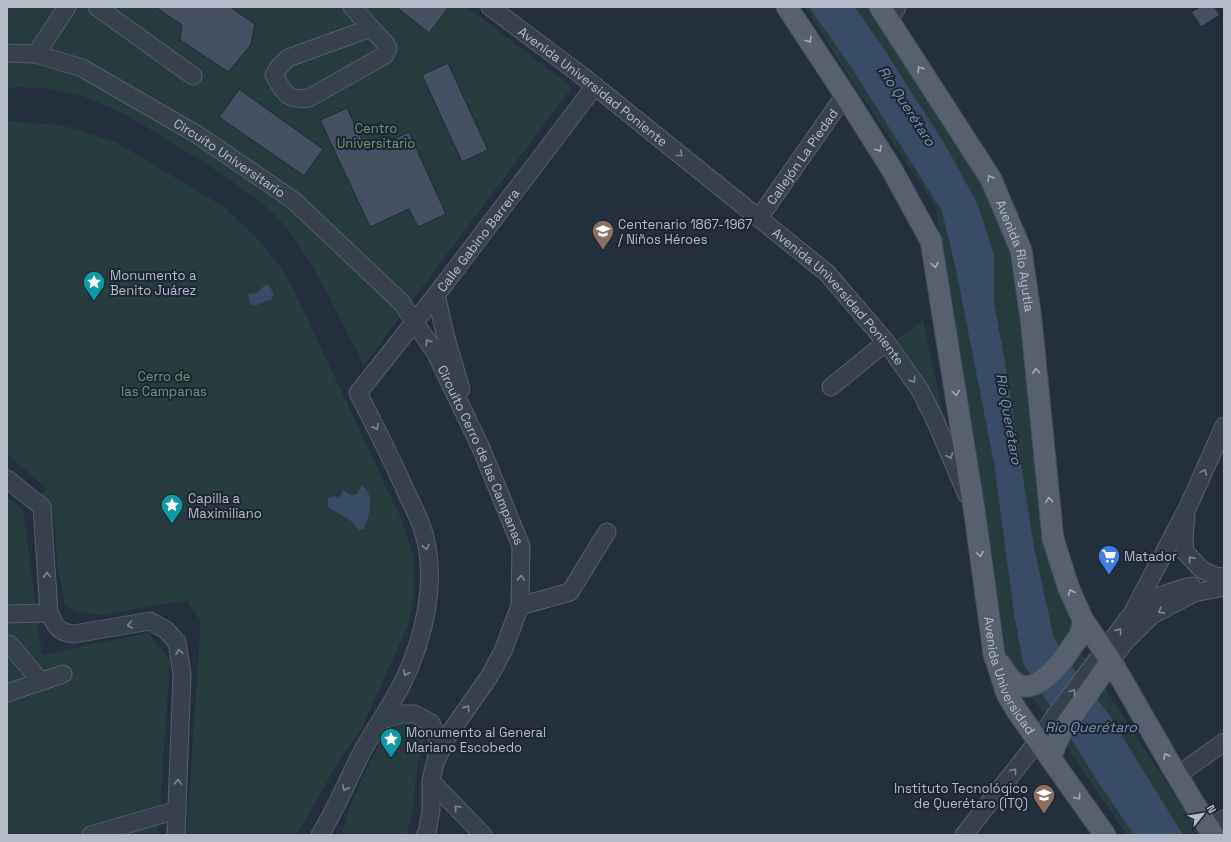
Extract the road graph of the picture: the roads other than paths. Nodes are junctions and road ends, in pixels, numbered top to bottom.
1 (67, 7) edge
2 (97, 7) edge
3 (352, 7) edge
4 (490, 7) edge
5 (787, 7) edge
6 (889, 11) edge
7 (371, 28) junction
8 (7, 53) edge
9 (36, 54) junction
10 (193, 76) dead end
11 (595, 86) junction
12 (845, 94) junction
13 (759, 218) junction
14 (436, 295) junction
15 (415, 322) junction
16 (886, 342) junction
17 (831, 387) dead end
18 (460, 404) junction
19 (1224, 426) edge
20 (7, 479) edge
21 (1188, 508) junction
22 (975, 516) junction
23 (607, 532) dead end
24 (1224, 577) edge
25 (1224, 584) edge
26 (1224, 587) edge
27 (520, 606) junction
28 (1133, 612) junction
29 (49, 613) junction
30 (7, 614) edge
31 (1083, 620) junction
32 (7, 644) edge
33 (994, 654) junction
34 (1102, 663) junction
35 (63, 674) dead end
36 (40, 681) junction
37 (7, 692) edge
38 (382, 720) junction
39 (1057, 726) junction
40 (1038, 741) junction
41 (1224, 742) edge
42 (1050, 758) junction
43 (435, 763) junction
44 (1178, 775) junction
45 (431, 781) junction
46 (177, 810) junction
47 (329, 827) edge
48 (1216, 828) edge
49 (427, 834) edge
50 (91, 835) edge
51 (176, 835) edge
52 (320, 835) edge
53 (483, 835) edge
54 (964, 835) edge
55 (1105, 835) edge

1 - 9 street
2 - 10 street
3 - 7 street
4 - 11 street, Avenida Universidad Poniente
5 -> 12 main road
31 -> 6 main road, Avenida Río Ayutla
7 - 7 street
8 - 9 street, Circuito Universitario
9 - 15 street, Circuito Universitario
11 -> 13 street, Avenida Universidad Poniente
11 - 14 street, Calle Gabino Barrera
12 - 13 street, Callejón La Piedad
12 -> 22 main road
13 - 16 street, Avenida Universidad Poniente
14 - 15 street, Calle Gabino Barrera
14 - 18 street
18 -> 15 street, Circuito Cerro de las Campanas
15 -> 38 street, Calle Gabino Barrera
16 - 17 street
16 -> 22 street, Avenida Universidad Poniente
27 -> 18 street, Circuito Cerro de las Campanas
21 -> 19 street
29 -> 20 street
24 -> 21 street
21 - 28 street
22 -> 33 main road, Avenida Universidad
23 - 27 street
25 - 28 street
26 -> 34 street
43 -> 27 street, Circuito Cerro de las Campanas
34 -> 28 street
29 - 30 street
46 -> 29 street
31 - 33 main road
31 - 34 main road
32 - 36 street
33 - 40 main road, Avenida Universidad
34 - 39 main road
44 -> 34 main road
35 - 36 street
36 - 37 street
38 - 43 street
38 -> 47 street
39 - 40 street
39 - 42 main road
40 - 42 main road, Avenida Universidad
54 -> 40 street
41 - 44 street
42 -> 55 main road, Avenida Universidad
43 - 45 street, Circuito Cerro de las Campanas
44 - 48 main road
45 - 49 street, Circuito Cerro de las Campanas
53 -> 45 street
46 - 50 street
46 - 51 street
47 - 52 street

